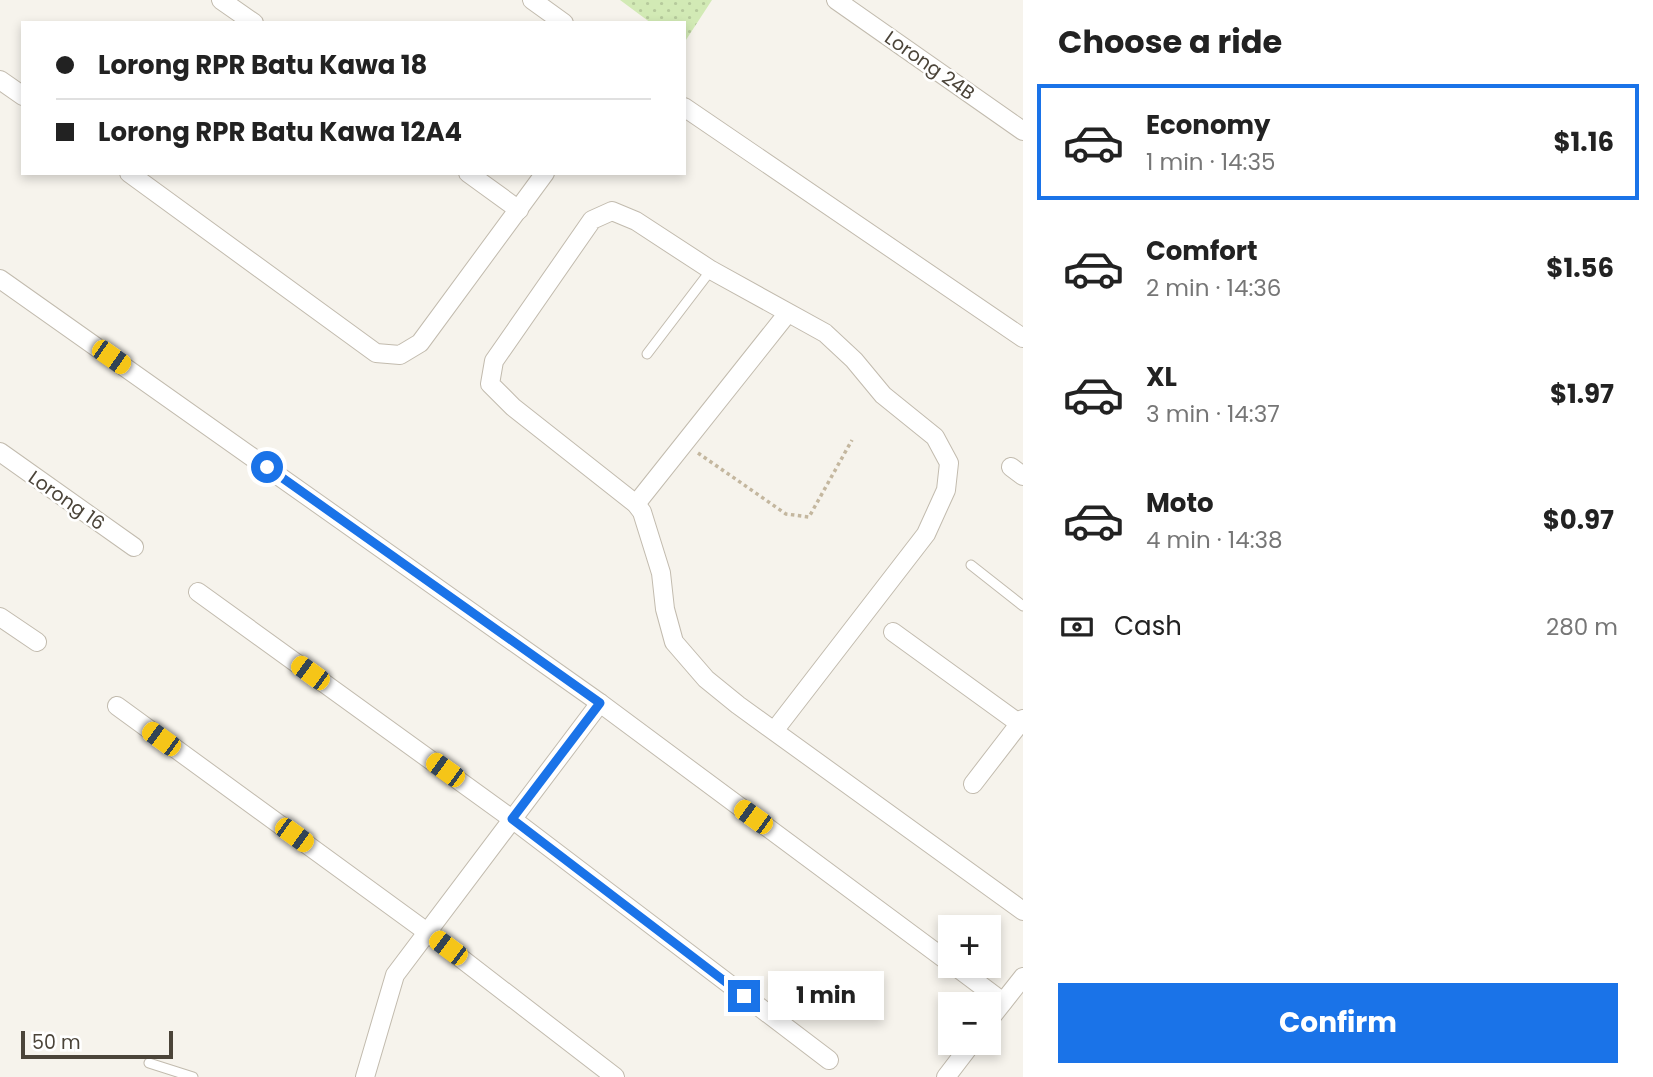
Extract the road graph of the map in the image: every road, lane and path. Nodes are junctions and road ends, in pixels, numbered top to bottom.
1 (221, 0) edge
2 (532, 0) edge
3 (836, 0) edge
4 (251, 21) edge
5 (561, 21) edge
6 (0, 80) edge
7 (21, 95) edge
8 (686, 108) edge
9 (1023, 131) edge
10 (132, 175) edge
11 (471, 175) edge
12 (544, 175) edge
13 (519, 210) junction
14 (711, 270) junction
15 (0, 279) edge
16 (787, 314) junction
17 (1023, 338) edge
18 (648, 354) dead end
19 (852, 440) dead end
20 (684, 444) junction
21 (0, 452) edge
22 (636, 504) junction
23 (134, 547) dead end
24 (971, 565) dead end
25 (198, 592) dead end
26 (1023, 606) edge
27 (0, 617) edge
28 (893, 632) dead end
29 (37, 642) dead end
30 (600, 703) junction
31 (117, 706) dead end
32 (1021, 722) edge
33 (774, 731) junction
34 (973, 784) dead end
35 (512, 819) junction
36 (1023, 911) edge
37 (427, 932) junction
38 (938, 954) edge
39 (971, 978) edge
40 (1023, 978) edge
41 (1003, 1002) junction
42 (1001, 1005) edge
43 (963, 1055) edge
44 (829, 1060) dead end
45 (149, 1063) dead end
46 (193, 1077) edge
47 (365, 1077) edge
48 (615, 1077) edge
49 (946, 1077) edge

1 - 4 street
2 - 5 street
3 - 9 street, Lorong 24B
6 - 7 street
8 - 17 street
10 - 13 street
11 - 13 street
12 - 13 street
14 - 16 street
14 - 18 lane
14 - 22 street
15 - 30 street
16 - 20 street
16 - 33 street
19 - 20 path
20 - 22 street
21 - 23 street, Lorong 16
22 - 33 street
24 - 26 lane
25 - 35 street
27 - 29 street
28 - 32 street
30 - 35 street
30 - 38 street
31 - 37 street
32 - 34 street
33 - 36 street
35 - 37 street
35 - 44 street
37 - 47 street
37 - 48 street
39 - 41 street
40 - 41 street
41 - 42 street
43 - 49 street
45 - 46 lane

